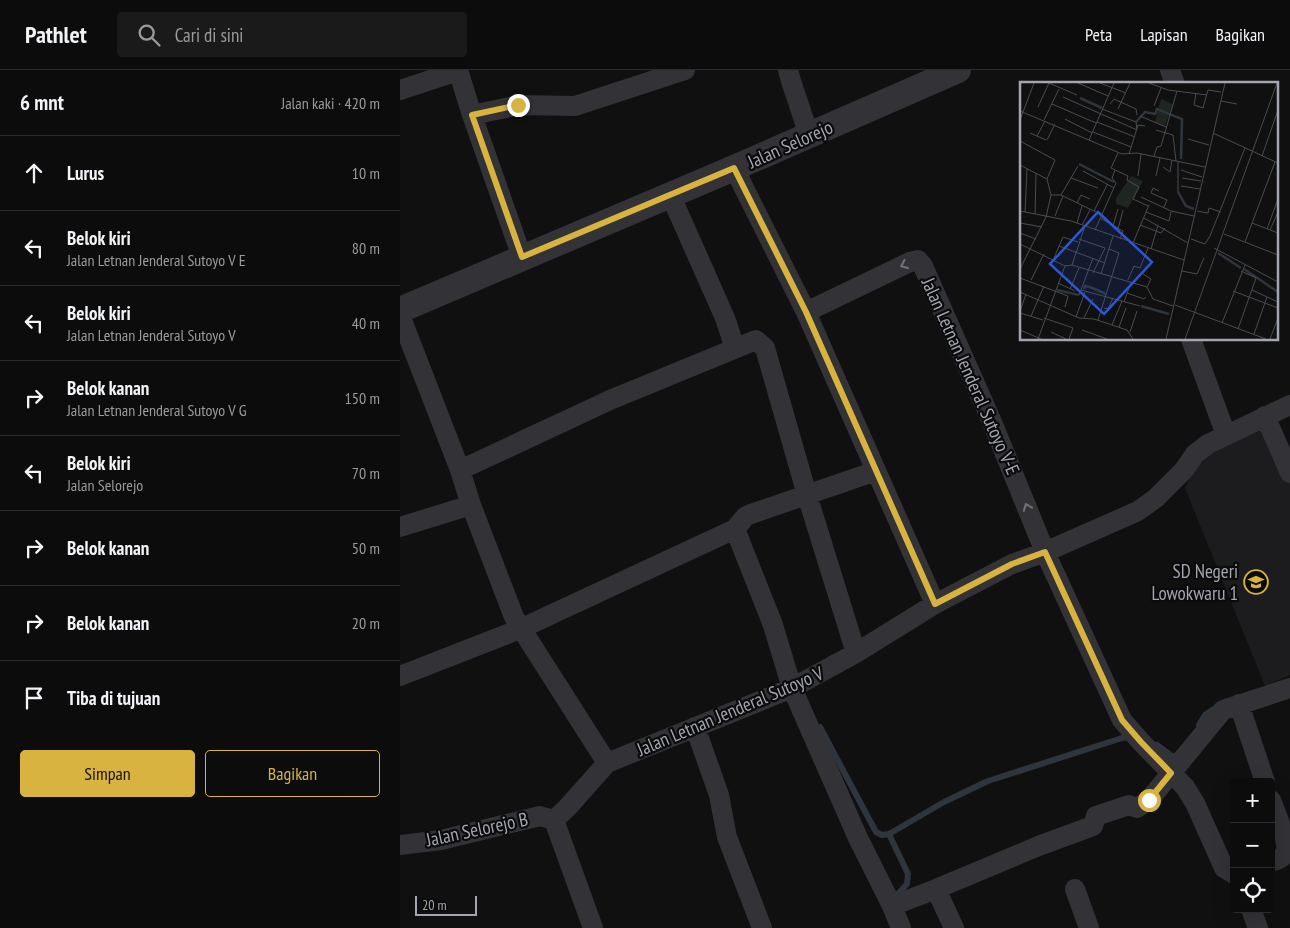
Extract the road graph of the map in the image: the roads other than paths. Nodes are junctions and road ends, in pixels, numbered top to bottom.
1 (458, 70) edge
2 (685, 70) edge
3 (788, 70) edge
4 (958, 70) edge
5 (1170, 70) edge
6 (642, 77) edge
7 (1174, 82) edge
8 (400, 90) edge
9 (472, 115) junction
10 (808, 135) junction
11 (734, 168) junction
12 (670, 194) junction
13 (522, 257) junction
14 (400, 310) edge
15 (806, 312) junction
16 (400, 315) edge
17 (1191, 340) edge
18 (735, 348) junction
19 (1290, 405) edge
20 (1266, 416) junction
21 (1226, 435) junction
22 (460, 470) junction
23 (876, 471) junction
24 (1290, 473) edge
25 (807, 495) junction
26 (471, 505) junction
27 (400, 527) edge
28 (736, 529) junction
29 (1045, 552) junction
30 (935, 604) junction
31 (520, 629) junction
32 (856, 654) junction
33 (400, 676) edge
34 (792, 688) junction
35 (1290, 688) edge
36 (1239, 704) junction
37 (695, 727) junction
38 (607, 763) junction
39 (1171, 773) junction
40 (1264, 778) edge
41 (1275, 812) edge
42 (554, 820) junction
43 (400, 845) edge
44 (1275, 860) edge
45 (1230, 872) edge
46 (1075, 889) dead end
47 (936, 890) junction
48 (897, 905) junction
49 (1253, 913) edge
50 (593, 928) edge
51 (762, 928) edge
52 (901, 928) edge
53 (954, 928) edge
54 (1089, 928) edge
55 (1258, 928) edge

1 - 8 street
1 - 9 street
2 - 6 street
3 - 10 street
4 - 10 street, Jalan Selorejo
5 - 7 street
6 - 9 street
9 - 13 street
10 - 11 street, Jalan Selorejo
11 - 12 street, Jalan Selorejo
11 - 15 street
12 - 13 street, Jalan Selorejo
12 - 18 street
13 - 14 street, Jalan Selorejo
15 - 23 street
29 -> 15 street, Jalan Letnan Jenderal Sutoyo V-E
16 - 22 street
17 - 21 street
18 - 22 street
18 - 25 street
19 - 20 street, Jalan Letnan Jenderal Sutoyo V
20 - 21 street, Jalan Letnan Jenderal Sutoyo V
20 - 24 street
21 - 29 street, Jalan Letnan Jenderal Sutoyo V
22 - 26 street
23 - 25 street
23 - 30 street
25 - 28 street
25 - 32 street
26 - 27 street
26 - 31 street
28 - 31 street
28 - 34 street
29 - 30 street, Jalan Letnan Jenderal Sutoyo V
29 - 39 street
30 - 32 street, Jalan Letnan Jenderal Sutoyo V
31 - 33 street
31 - 38 street
32 - 34 street, Jalan Letnan Jenderal Sutoyo V
34 - 37 street, Jalan Letnan Jenderal Sutoyo V
34 - 48 street
35 - 36 street
36 - 39 street
36 - 40 street
37 - 38 street, Jalan Letnan Jenderal Sutoyo V
37 - 51 street
38 - 42 street
39 - 45 street
39 - 47 street
41 - 44 street
42 - 43 street, Jalan Selorejo B
42 - 50 street
46 - 54 street
47 - 48 street
47 - 53 street
48 - 52 street
49 - 55 street

